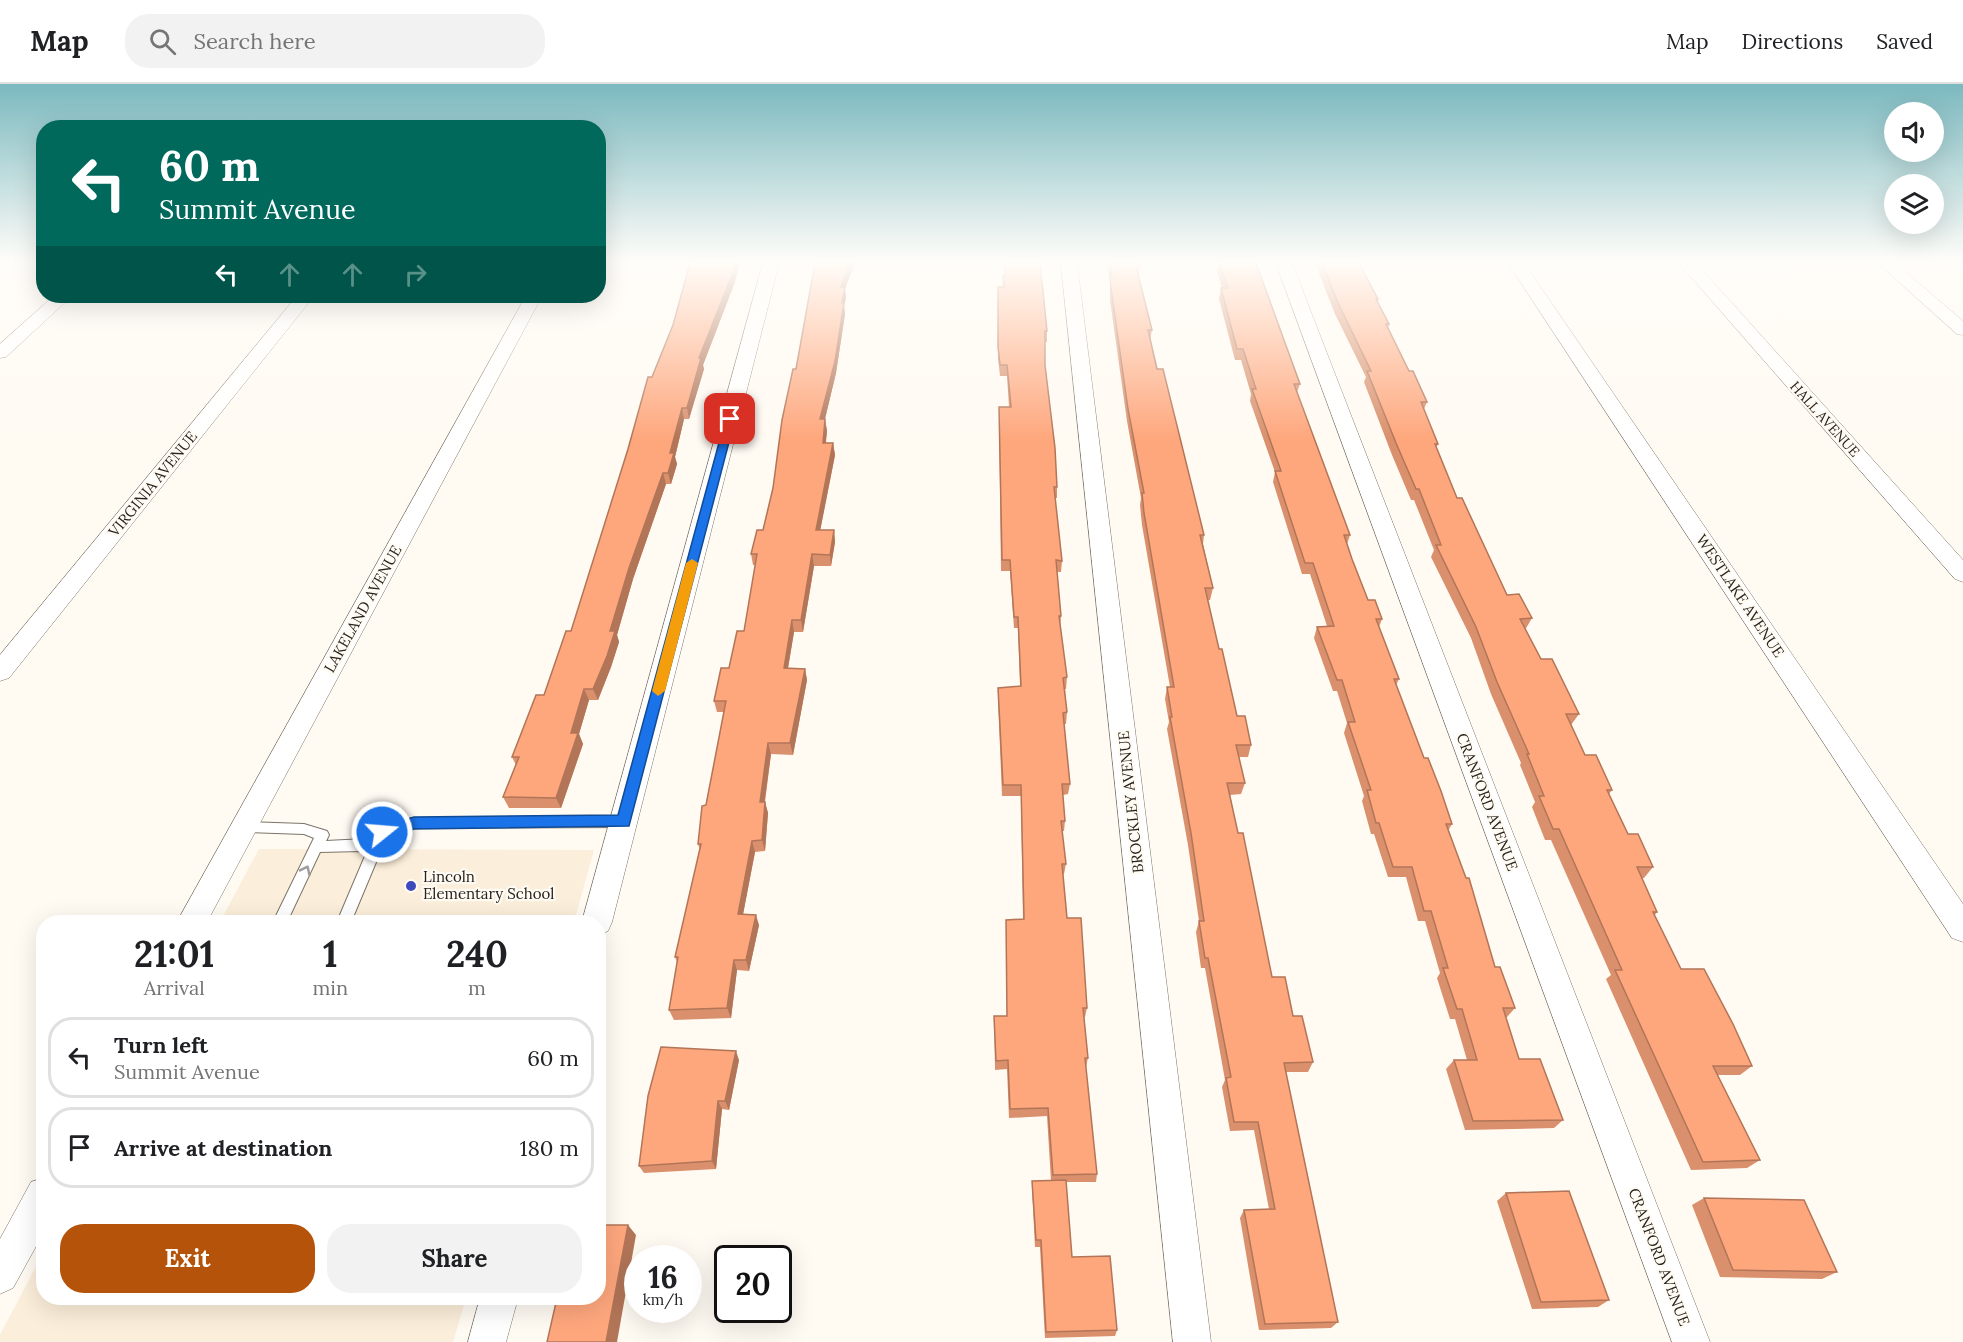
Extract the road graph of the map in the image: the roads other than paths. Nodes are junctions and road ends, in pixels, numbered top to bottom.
1 (35, 322) edge
2 (285, 322) edge
3 (520, 322) edge
4 (756, 322) edge
5 (1077, 322) edge
6 (1306, 322) edge
7 (1555, 322) edge
8 (1739, 322) edge
9 (0, 353) edge
10 (1963, 574) edge
11 (0, 672) edge
12 (624, 822) junction
13 (244, 827) junction
14 (318, 847) junction
15 (372, 856) junction
16 (196, 915) edge
17 (284, 915) edge
18 (347, 915) edge
19 (599, 915) edge
20 (1963, 929) edge
21 (35, 1227) edge
22 (0, 1275) edge
23 (497, 1305) edge
24 (487, 1342) edge
25 (1192, 1342) edge
26 (1691, 1342) edge

1 - 9 street
2 - 11 street, VIRGINIA AVENUE
3 - 13 street, LAKELAND AVENUE
4 - 12 street
5 - 25 street, BROCKLEY AVENUE
6 - 26 street, CRANFORD AVENUE
7 - 20 street, WESTLAKE AVENUE
8 - 10 street, HALL AVENUE
12 - 15 lane
12 - 19 street
13 - 14 lane
13 - 16 street, LAKELAND AVENUE
14 - 15 lane
17 -> 14 lane
15 - 18 lane
21 - 22 street
23 - 24 street

